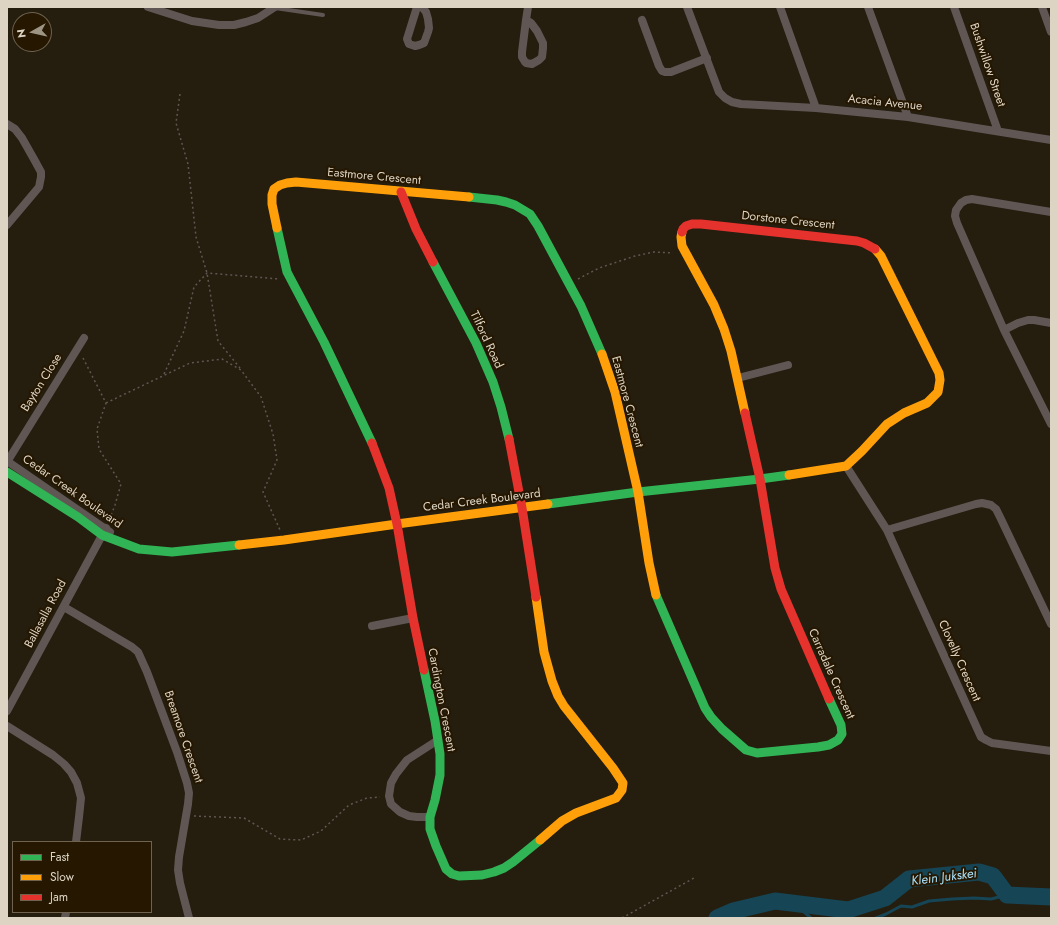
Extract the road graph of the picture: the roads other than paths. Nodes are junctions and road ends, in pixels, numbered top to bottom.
1 (148, 7) edge
2 (275, 7) edge
3 (418, 7) edge
4 (422, 7) edge
5 (528, 7) edge
6 (687, 7) edge
7 (780, 7) edge
8 (868, 7) edge
9 (954, 7) edge
10 (1042, 7) edge
11 (323, 15) dead end
12 (526, 20) junction
13 (642, 20) dead end
14 (1051, 32) edge
15 (707, 58) junction
16 (816, 108) junction
17 (908, 117) junction
18 (7, 124) edge
19 (998, 131) junction
20 (1051, 140) edge
21 (401, 192) junction
22 (1051, 212) edge
23 (7, 224) edge
24 (1051, 323) edge
25 (1004, 330) junction
26 (84, 338) dead end
27 (788, 365) dead end
28 (738, 378) junction
29 (1051, 424) edge
30 (7, 462) edge
31 (846, 466) junction
32 (7, 472) edge
33 (760, 479) junction
34 (638, 492) junction
35 (522, 508) junction
36 (397, 524) junction
37 (887, 530) junction
38 (104, 531) junction
39 (64, 607) junction
40 (413, 618) junction
41 (1051, 624) edge
42 (372, 626) dead end
43 (7, 711) edge
44 (7, 726) edge
45 (438, 740) junction
46 (1051, 751) edge
47 (430, 817) junction
48 (76, 841) edge
49 (189, 918) edge

1 - 2 street
2 - 11 lane
3 - 4 street
5 - 12 street
6 - 15 street
7 - 16 street
8 - 17 street
9 - 19 street, Bushwillow Street
10 - 14 street
12 - 12 street
13 - 15 street
15 - 16 street, Acacia Avenue
16 - 17 street, Acacia Avenue
17 - 19 street, Acacia Avenue
18 - 23 street
19 - 20 street, Acacia Avenue
21 - 34 street, Eastmore Crescent
21 - 35 street, Tilford Road
21 - 36 street, Eastmore Crescent
22 - 25 street
24 - 25 street
25 - 29 street
26 - 30 street, Bayton Close
27 - 28 street
28 - 31 street, Dorstone Crescent
28 - 33 street, Dorstone Crescent
30 - 38 street, Cedar Creek Boulevard
31 - 33 street, Cedar Creek Boulevard
31 - 37 street, Clovelly Crescent
32 - 38 street, Cedar Creek Boulevard
33 - 34 street, Cedar Creek Boulevard
33 - 34 street, Carradale Crescent
34 - 35 street, Cedar Creek Boulevard
35 - 36 street, Cedar Creek Boulevard
35 - 47 street, Cardington Crescent
36 - 38 street, Cedar Creek Boulevard
36 - 40 street, Cardington Crescent
37 - 41 street
37 - 46 street, Clovelly Crescent
38 - 39 street, Ballasalla Road
39 - 43 street, Ballasalla Road
39 - 49 street, Breamore Crescent
40 - 42 street
40 - 45 street, Cardington Crescent
44 - 48 street
45 - 47 street, Cardington Crescent
45 - 47 street

